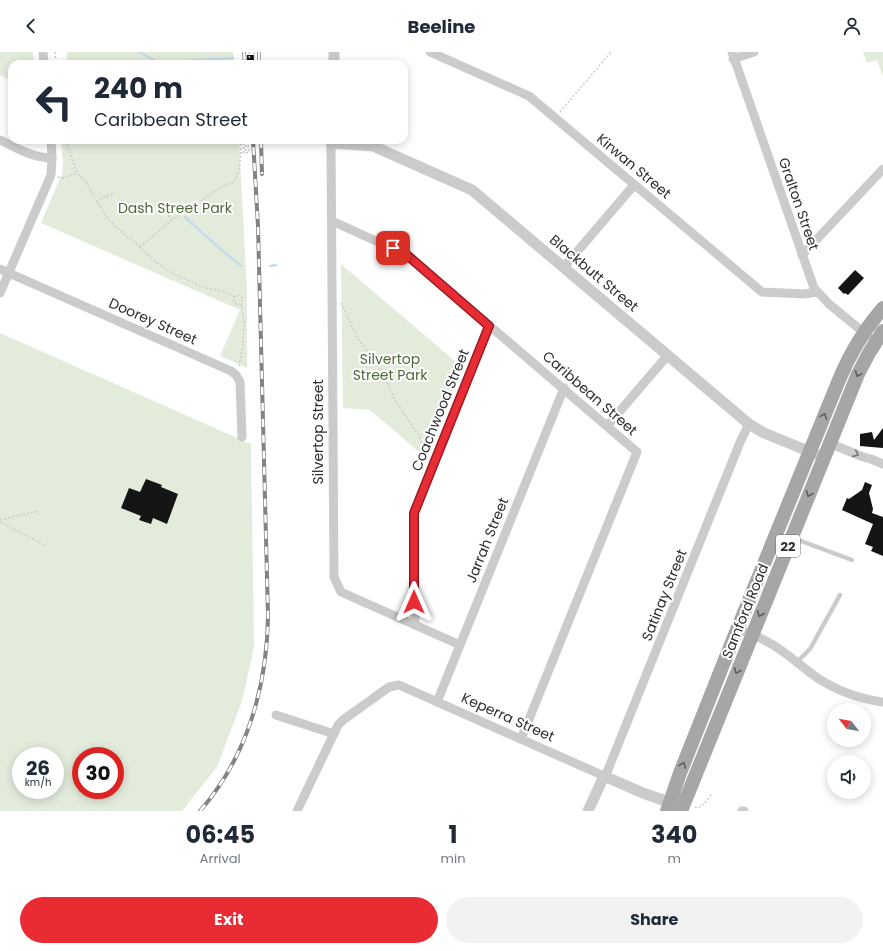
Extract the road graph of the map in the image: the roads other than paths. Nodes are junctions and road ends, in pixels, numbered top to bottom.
1 (430, 52) edge
2 (754, 52) edge
3 (733, 56) edge
4 (9, 144) edge
5 (50, 144) edge
6 (331, 144) edge
7 (352, 144) edge
8 (52, 158) junction
9 (883, 169) edge
10 (634, 184) junction
11 (332, 221) junction
12 (802, 256) junction
13 (564, 267) junction
14 (4, 271) edge
15 (817, 292) junction
16 (0, 293) edge
17 (883, 308) edge
18 (489, 326) junction
19 (863, 332) junction
20 (880, 336) edge
21 (668, 355) junction
22 (564, 388) junction
23 (749, 424) junction
24 (607, 426) junction
25 (242, 437) dead end
26 (829, 442) junction
27 (810, 452) junction
28 (823, 458) junction
29 (883, 464) edge
30 (791, 538) junction
31 (852, 560) dead end
32 (840, 595) dead end
33 (414, 625) junction
34 (738, 629) junction
35 (752, 635) junction
36 (460, 645) junction
37 (797, 662) junction
38 (437, 702) junction
39 (883, 702) edge
40 (276, 715) dead end
41 (334, 734) junction
42 (521, 739) junction
43 (604, 776) junction
44 (679, 807) edge
45 (297, 811) edge
46 (588, 811) edge

1 - 10 street, Kirwan Street
2 - 3 street
3 - 12 street, Gralton Street
4 - 8 street
5 - 8 street
6 - 11 street, Silvertop Street
7 - 13 street, Blackbutt Street
8 - 14 street
9 - 12 street
10 - 13 street
10 - 15 street, Kirwan Street
11 - 18 street, Caribbean Street
11 - 33 street, Silvertop Street
12 - 15 street, Gralton Street
13 - 21 street, Blackbutt Street
14 - 16 street
14 - 25 street, Doorey Street
15 - 19 street, Gralton Street
17 - 19 main road, Samford Road / 22
18 - 22 street, Caribbean Street
18 - 33 street, Coachwood Street
19 - 20 street, Gralton Street
27 -> 19 main road, Samford Road / 22
20 -> 26 main road, Samford Road / 22
21 - 23 street, Blackbutt Street
21 - 24 street
22 - 24 street, Caribbean Street
22 - 36 street, Jarrah Street
23 - 27 street, Blackbutt Street
23 - 43 street, Satinay Street
24 - 42 street, Caribbean Street
26 - 28 main road, Samford Road / 22
26 -> 29 street
27 - 28 street, Blackbutt Street
27 - 34 main road, Samford Road / 22
28 -> 30 main road, Samford Road / 22
30 - 31 lane
30 -> 35 main road, Samford Road / 22
32 - 37 lane
33 - 36 street, Silvertop Street
34 - 35 street
44 -> 34 main road, Samford Road / 22
35 - 37 street
35 -> 44 main road, Samford Road / 22
36 - 38 street, Jarrah Street
37 - 39 street
38 - 41 street, Keperra Street
38 - 42 street, Keperra Street
40 - 41 street
41 - 45 street, Keperra Street
42 - 43 street, Keperra Street
43 - 44 street, Keperra Street
43 - 46 street

